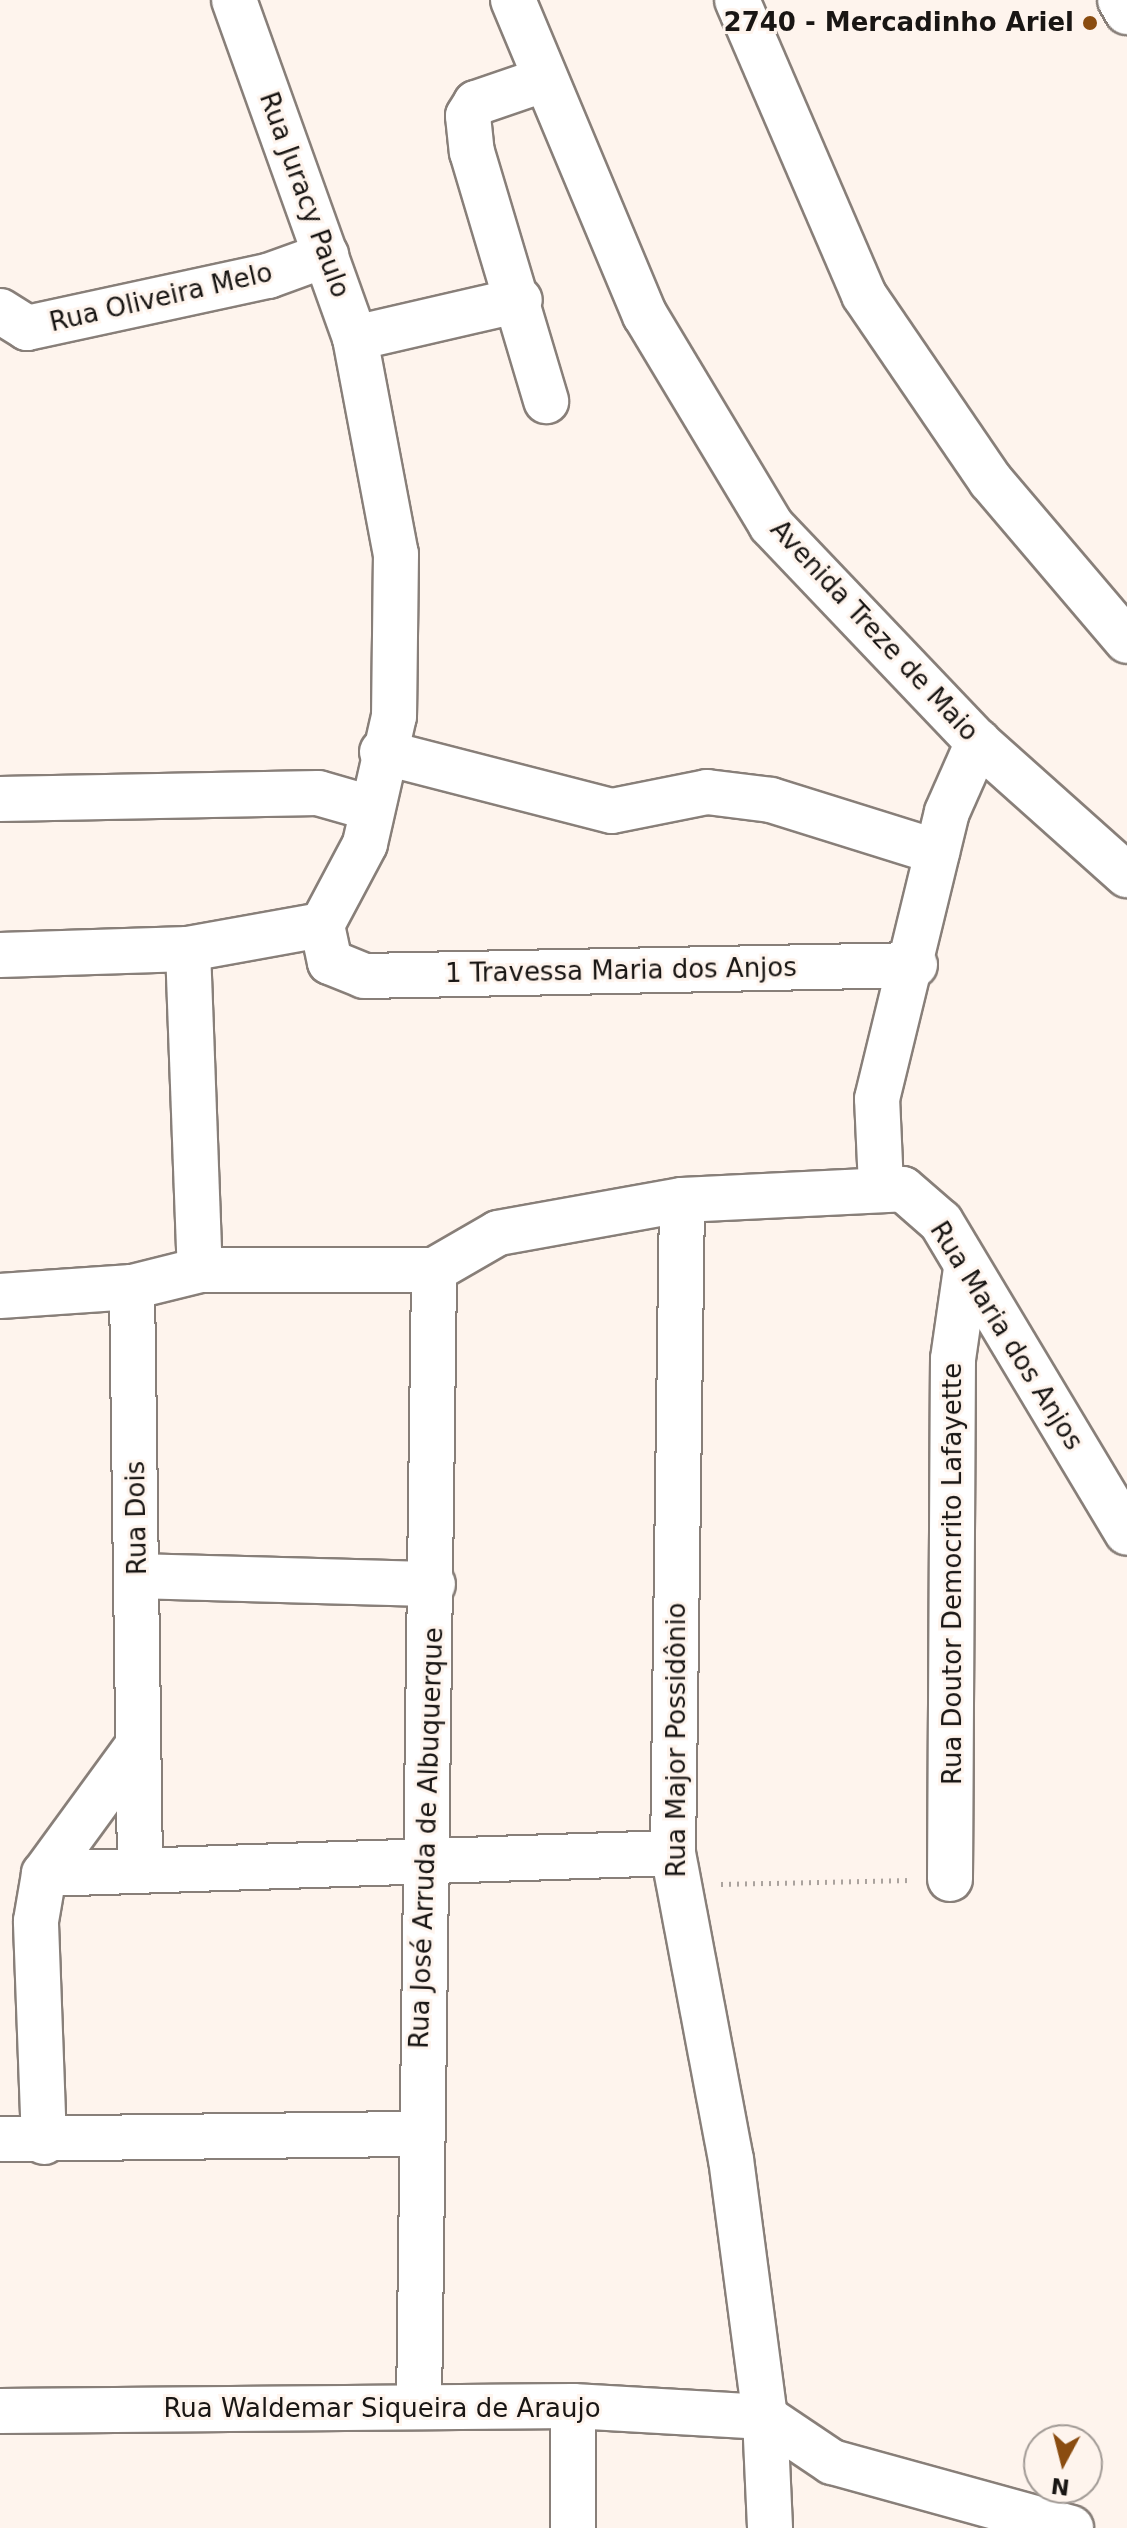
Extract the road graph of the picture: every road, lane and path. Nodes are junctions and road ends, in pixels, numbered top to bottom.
1 (234, 0) edge
2 (513, 0) edge
3 (737, 0) edge
4 (1120, 0) edge
5 (1127, 12) edge
6 (543, 80) junction
7 (326, 255) junction
8 (520, 300) junction
9 (0, 311) edge
10 (355, 338) junction
11 (546, 401) dead end
12 (1127, 641) edge
13 (978, 742) junction
14 (382, 752) junction
15 (0, 799) edge
16 (370, 808) junction
17 (937, 852) junction
18 (1127, 875) edge
19 (326, 943) junction
20 (188, 949) junction
21 (0, 955) edge
22 (915, 965) junction
23 (881, 1186) junction
24 (682, 1200) junction
25 (966, 1269) junction
26 (200, 1270) junction
27 (434, 1270) junction
28 (132, 1287) junction
29 (0, 1296) edge
30 (1127, 1533) edge
31 (138, 1576) junction
32 (433, 1584) junction
33 (135, 1749) junction
34 (428, 1859) junction
35 (675, 1869) junction
36 (140, 1870) junction
37 (44, 1874) junction
38 (950, 1879) joint
39 (419, 2134) junction
40 (0, 2139) edge
41 (44, 2142) junction
42 (419, 2406) junction
43 (573, 2406) junction
44 (0, 2411) edge
45 (765, 2417) junction
46 (573, 2528) edge
47 (770, 2528) edge
48 (1071, 2528) edge

1 - 7 street, Rua Juracy Paulo
2 - 6 street, Avenida Treze de Maio
3 - 12 street
4 - 5 street
6 - 8 street
6 - 13 street, Avenida Treze de Maio
7 - 9 street, Rua Oliveira Melo
7 - 10 street, Rua Juracy Paulo
8 - 10 street
8 - 11 street
10 - 14 street, Rua Juracy Paulo
13 - 17 street
13 - 18 street, Avenida Treze de Maio
14 - 16 street, Rua Juracy Paulo
14 - 17 street
15 - 16 street
16 - 19 street, Rua Juracy Paulo
17 - 22 street
19 - 20 street
19 - 22 street, 1 Travessa Maria dos Anjos
20 - 21 street
20 - 26 street
22 - 23 street
23 - 24 street
23 - 25 street, Rua Maria dos Anjos
24 - 27 street
24 - 35 street, Rua Major Possidônio
25 - 30 street, Rua Maria dos Anjos
25 - 38 street, Rua Doutor Democrito Lafayette
26 - 27 street
26 - 28 street
27 - 32 street, Rua José Arruda de Albuquerque
28 - 29 street
28 - 31 street, Rua Dois
31 - 32 street
31 - 33 street, Rua Dois
32 - 34 street, Rua José Arruda de Albuquerque
33 - 36 street, Rua Dois
33 - 37 street
34 - 35 street
34 - 36 street
34 - 39 street, Rua José Arruda de Albuquerque
35 - 38 path
35 - 45 street, Rua Major Possidônio
36 - 37 street
37 - 41 street
39 - 41 street
39 - 42 street, Rua José Arruda de Albuquerque
40 - 41 street
42 - 43 street, Rua Waldemar Siqueira de Araujo
42 - 44 street, Rua Waldemar Siqueira de Araujo
43 - 45 street, Rua Waldemar Siqueira de Araujo
43 - 46 street
45 - 47 street, Rua Major Possidônio
45 - 48 street

